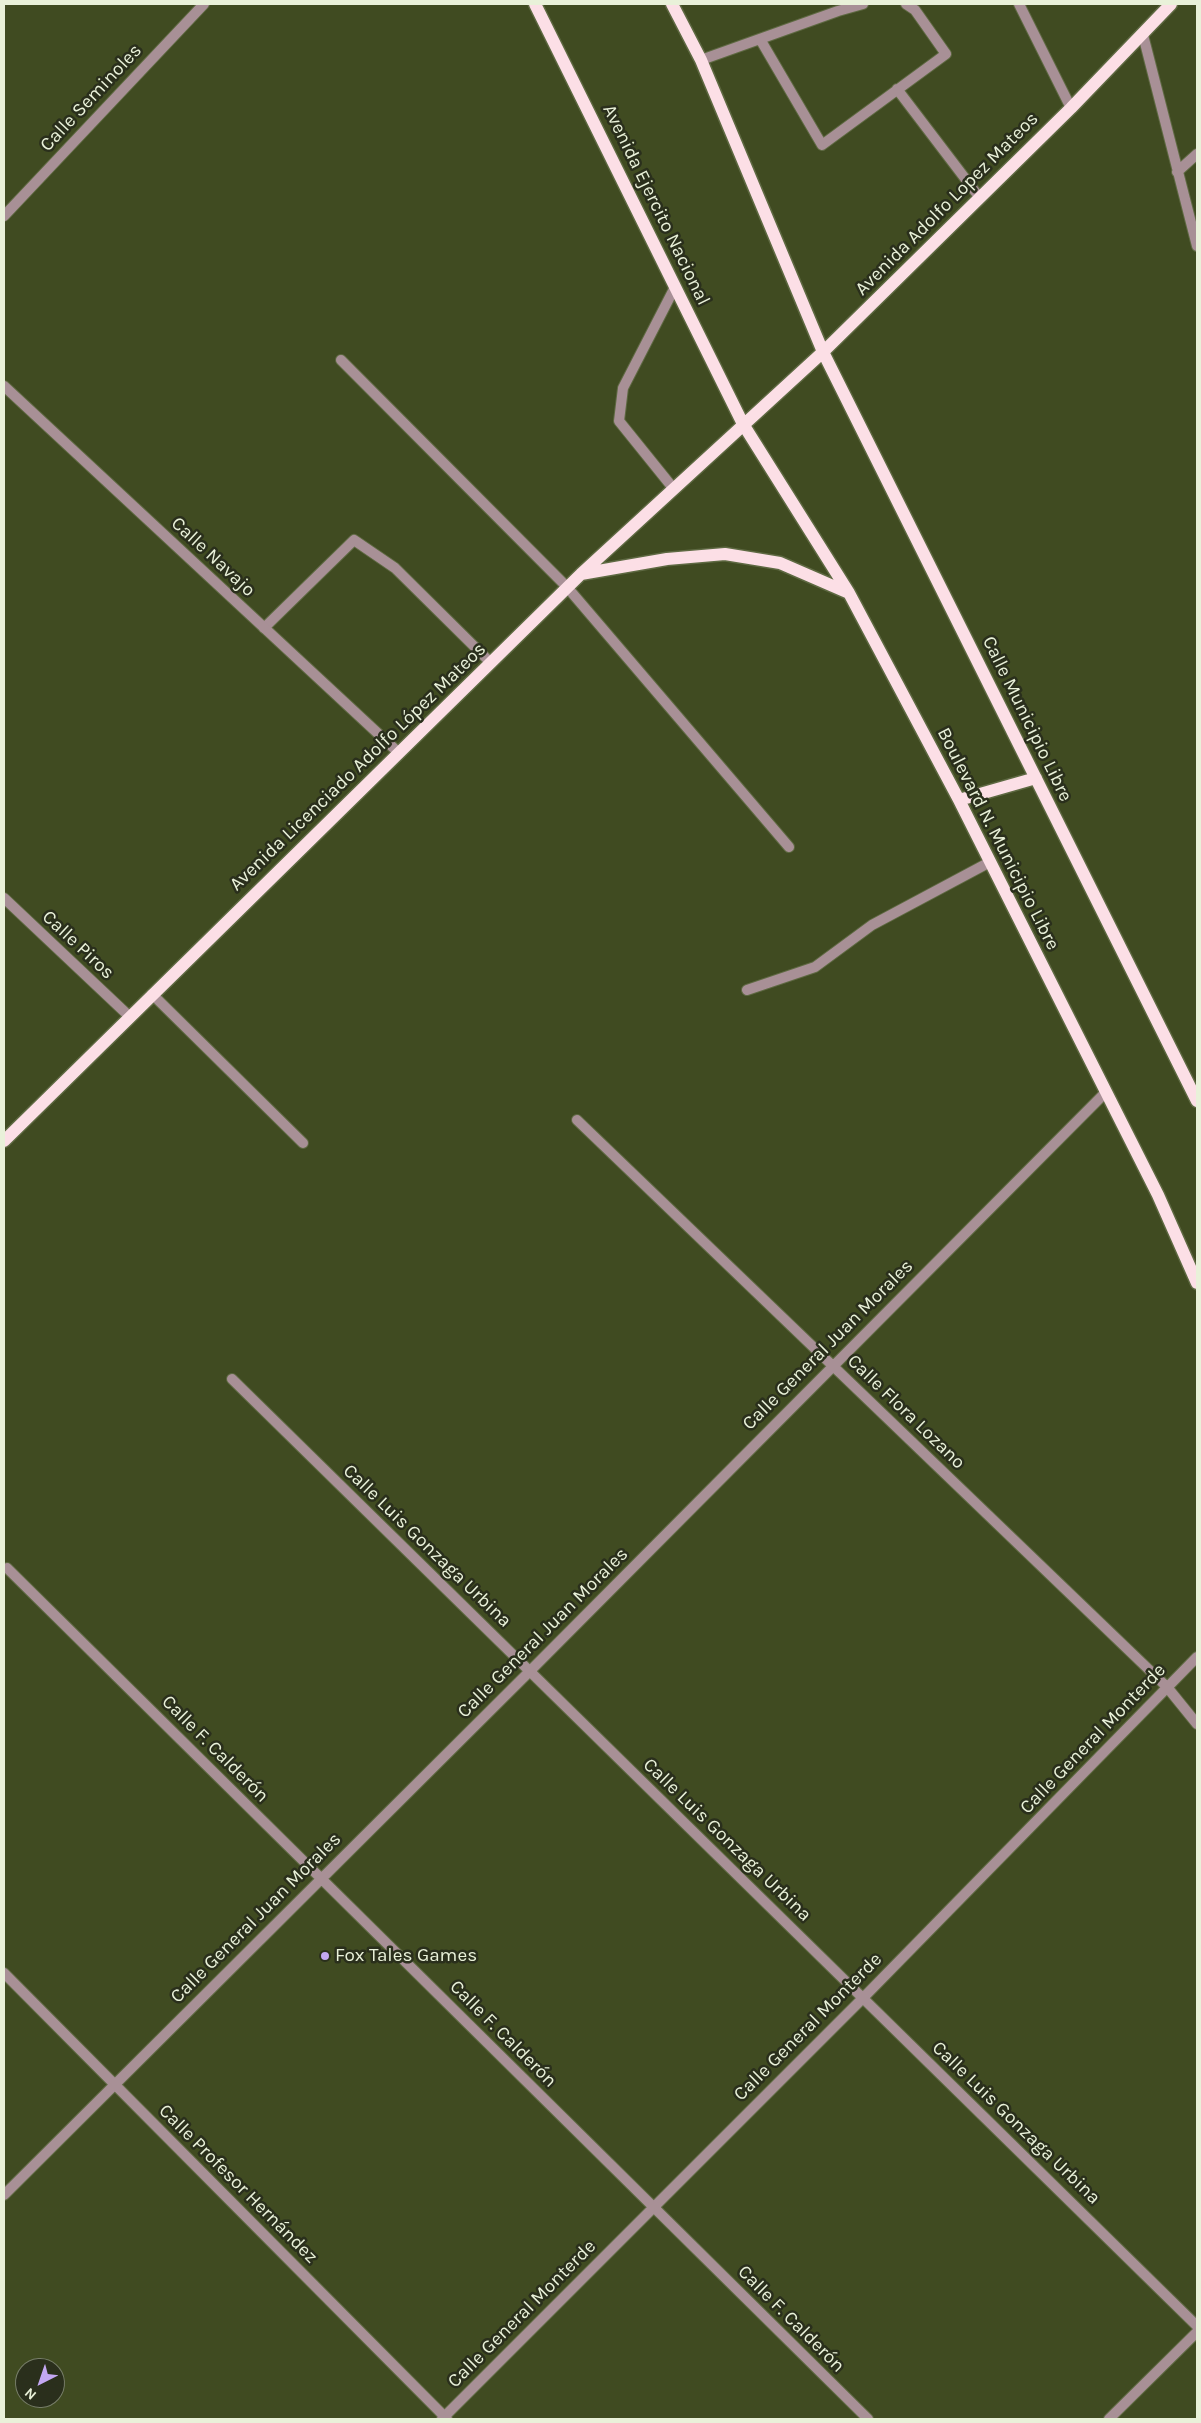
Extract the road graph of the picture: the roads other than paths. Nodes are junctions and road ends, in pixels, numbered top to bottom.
1 (204, 4) edge
2 (535, 4) edge
3 (672, 4) edge
4 (863, 4) edge
5 (906, 4) edge
6 (1019, 4) edge
7 (1171, 4) edge
8 (1143, 35) junction
9 (760, 39) junction
10 (700, 60) junction
11 (897, 90) junction
12 (1071, 108) junction
13 (1197, 154) edge
14 (1177, 172) junction
15 (980, 198) junction
16 (4, 216) edge
17 (1197, 246) edge
18 (675, 286) junction
19 (823, 352) junction
20 (341, 360) dead end
21 (4, 386) edge
22 (743, 424) junction
23 (673, 488) junction
24 (581, 574) junction
25 (567, 587) junction
26 (849, 594) junction
27 (264, 628) junction
28 (491, 663) junction
29 (399, 754) junction
30 (1036, 778) junction
31 (959, 800) junction
32 (790, 847) dead end
33 (990, 862) junction
34 (4, 898) edge
35 (747, 990) dead end
36 (152, 994) junction
37 (129, 1016) junction
38 (1105, 1093) junction
39 (1197, 1102) edge
40 (577, 1120) dead end
41 (4, 1141) edge
42 (303, 1143) dead end
43 (1197, 1282) edge
44 (832, 1366) junction
45 (232, 1379) dead end
46 (7, 1568) dead end
47 (1197, 1657) edge
48 (530, 1671) junction
49 (1167, 1687) junction
50 (1197, 1724) edge
51 (320, 1878) junction
52 (4, 1973) edge
53 (863, 1998) junction
54 (115, 2084) junction
55 (4, 2195) edge
56 (653, 2207) junction
57 (1197, 2326) edge
58 (1197, 2332) edge
59 (445, 2418) edge
60 (868, 2419) edge
61 (1109, 2419) edge

1 - 16 street, Calle Seminoles
2 - 18 main road, Avenida Ejercito Nacional
3 - 10 main road
4 - 9 street
5 - 11 street
6 - 12 street
7 - 8 main road, Avenida Adolfo Lopez Mateos
8 - 12 main road, Avenida Adolfo Lopez Mateos
8 - 14 street
9 - 10 street
9 - 11 street
10 - 19 main road
11 - 15 street
12 - 15 main road, Avenida Adolfo Lopez Mateos
13 - 14 street
14 - 17 street
15 - 19 main road, Avenida Adolfo Lopez Mateos
18 - 22 main road, Avenida Ejercito Nacional
18 - 23 street
19 - 22 main road, Avenida Adolfo Lopez Mateos
19 - 30 main road, Calle Municipio Libre
20 - 25 street
21 - 27 street, Calle Navajo
22 - 23 main road, Avenida Licenciado Adolfo López Mateos
22 - 26 main road, Boulevard N. Municipio Libre
23 - 24 main road, Avenida Licenciado Adolfo López Mateos
24 - 25 main road, Avenida Licenciado Adolfo López Mateos
24 - 26 main road
25 - 28 main road, Avenida Licenciado Adolfo López Mateos
25 - 32 street
26 - 31 main road, Boulevard N. Municipio Libre
27 - 28 street
27 - 29 street, Calle Navajo
28 - 29 main road, Avenida Licenciado Adolfo López Mateos
29 - 36 main road, Avenida Licenciado Adolfo López Mateos
30 - 31 main road
30 - 39 main road, Calle Municipio Libre
31 - 33 main road, Boulevard N. Municipio Libre
33 - 35 street
33 - 38 main road, Boulevard N. Municipio Libre
34 - 37 street, Calle Piros
36 - 37 main road, Avenida Licenciado Adolfo López Mateos
36 - 42 street
37 - 41 main road, Avenida Licenciado Adolfo López Mateos
38 - 43 main road, Boulevard N. Municipio Libre
38 - 44 street, Calle General Juan Morales
40 - 44 street, Calle Flora Lozano
44 - 48 street, Calle General Juan Morales
44 - 49 street, Calle Flora Lozano
45 - 48 street, Calle Luis Gonzaga Urbina
46 - 51 street, Calle F. Calderón
47 - 49 street, Calle General Monterde
48 - 51 street, Calle General Juan Morales
48 - 53 street, Calle Luis Gonzaga Urbina
49 - 50 street, Calle Flora Lozano
49 - 53 street, Calle General Monterde
51 - 54 street, Calle General Juan Morales
51 - 56 street, Calle F. Calderón
52 - 54 street, Calle Profesor Hernández
53 - 56 street, Calle General Monterde
53 - 57 street, Calle Luis Gonzaga Urbina
54 - 55 street, Calle General Juan Morales
54 - 59 street, Calle Profesor Hernández
56 - 59 street, Calle General Monterde
56 - 60 street, Calle F. Calderón
58 - 61 street

